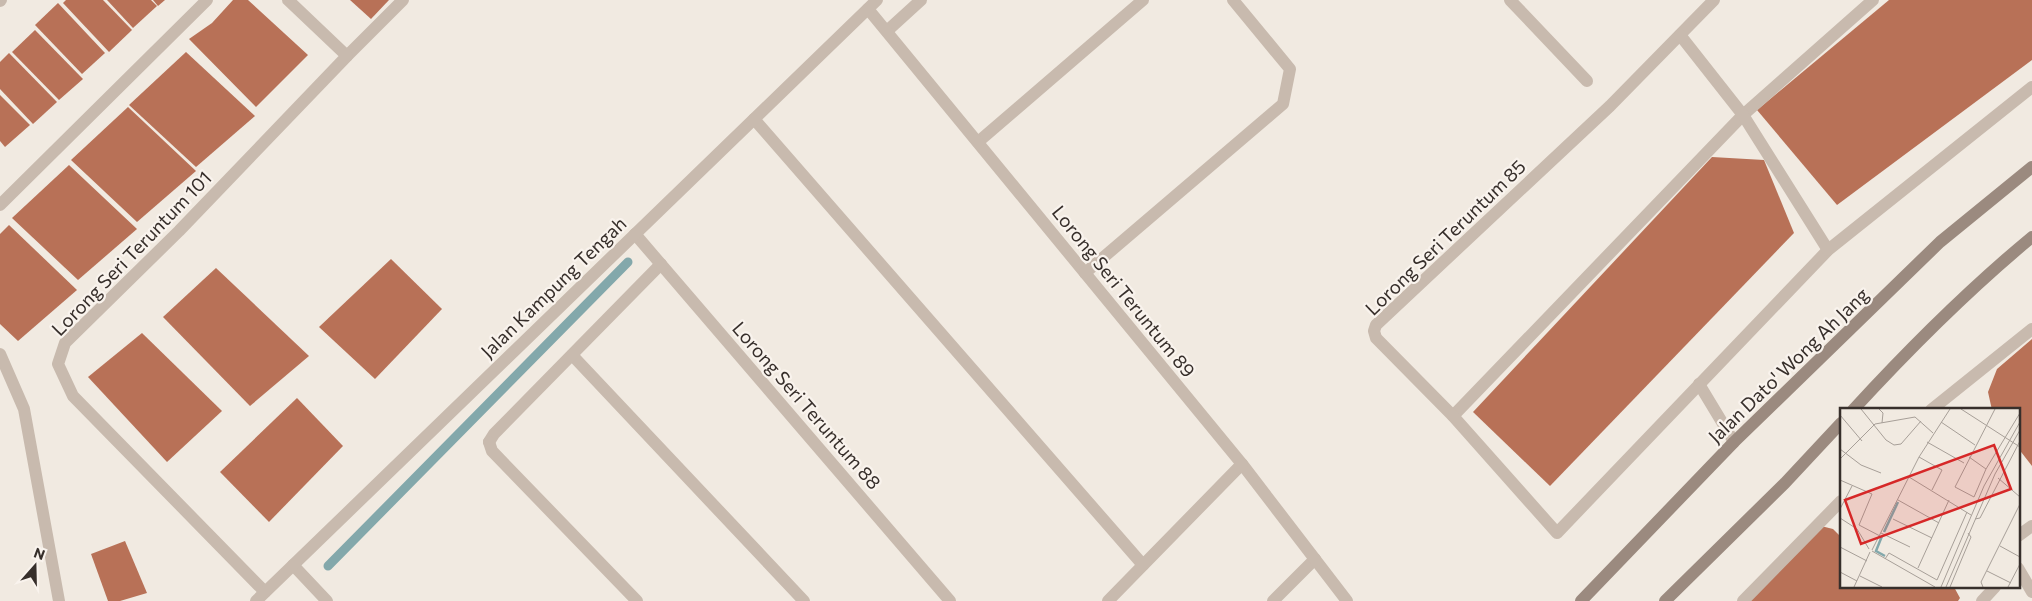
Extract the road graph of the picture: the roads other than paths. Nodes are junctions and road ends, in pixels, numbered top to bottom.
1 (207, 0) edge
2 (288, 0) edge
3 (403, 0) edge
4 (921, 0) edge
5 (1143, 0) edge
6 (1233, 0) edge
7 (1510, 0) edge
8 (1714, 0) edge
9 (1873, 0) edge
10 (873, 4) edge
11 (887, 31) junction
12 (1680, 35) junction
13 (347, 56) junction
14 (1587, 80) dead end
15 (2032, 87) edge
16 (1743, 115) junction
17 (754, 118) junction
18 (978, 142) junction
19 (2032, 167) edge
20 (0, 205) edge
21 (635, 234) junction
22 (2032, 237) edge
23 (1828, 250) junction
24 (661, 264) junction
25 (1085, 273) junction
26 (2032, 329) edge
27 (0, 354) edge
28 (572, 355) junction
29 (1699, 384) junction
30 (1855, 408) edge
31 (1933, 408) edge
32 (1453, 416) junction
33 (1840, 424) edge
34 (1734, 442) junction
35 (1242, 464) junction
36 (1840, 502) edge
37 (2032, 526) edge
38 (2020, 535) edge
39 (1315, 559) junction
40 (293, 565) junction
41 (1143, 565) junction
42 (2020, 571) edge
43 (1994, 588) edge
44 (2032, 592) edge
45 (260, 596) edge
46 (59, 601) edge
47 (327, 601) edge
48 (637, 601) edge
49 (804, 601) edge
50 (950, 601) edge
51 (1108, 601) edge
52 (1273, 601) edge
53 (1347, 601) edge
54 (1581, 601) edge
55 (1666, 601) edge
56 (1743, 601) edge
57 (1982, 601) edge

1 - 20 street
2 - 13 street
3 - 13 street, Lorong Seri Teruntum 101
4 - 11 street
5 - 18 street
6 - 25 street
7 - 14 street
8 - 12 street, Lorong Seri Teruntum 85
9 - 16 street
10 - 11 street, Lorong Seri Teruntum 89
10 - 17 street, Jalan Kampung Tengah
11 - 18 street, Lorong Seri Teruntum 89
12 - 16 street
12 - 32 street, Lorong Seri Teruntum 85
13 - 45 street, Lorong Seri Teruntum 101
15 - 23 street
16 - 23 street
16 - 32 street
17 - 21 street, Jalan Kampung Tengah
17 - 41 street
18 - 25 street, Lorong Seri Teruntum 89
19 - 34 main road, Jalan Dato' Wong Ah Jang
21 - 24 street, Lorong Seri Teruntum 88
21 - 40 street, Jalan Kampung Tengah
22 - 30 main road
23 - 29 street
24 - 28 street
24 - 50 street, Lorong Seri Teruntum 88
25 - 35 street, Lorong Seri Teruntum 89
26 - 31 street
27 - 46 street
28 - 48 street
28 - 49 street
29 - 32 street, Lorong Seri Teruntum 85
29 - 34 street
33 - 55 main road
34 - 54 main road, Jalan Dato' Wong Ah Jang
35 - 39 street, Lorong Seri Teruntum 89
35 - 41 street
36 - 56 street
37 - 38 street
39 - 52 street
39 - 53 street, Lorong Seri Teruntum 89
40 - 45 street, Jalan Kampung Tengah
40 - 47 street
41 - 51 street
42 - 44 street
43 - 57 street

